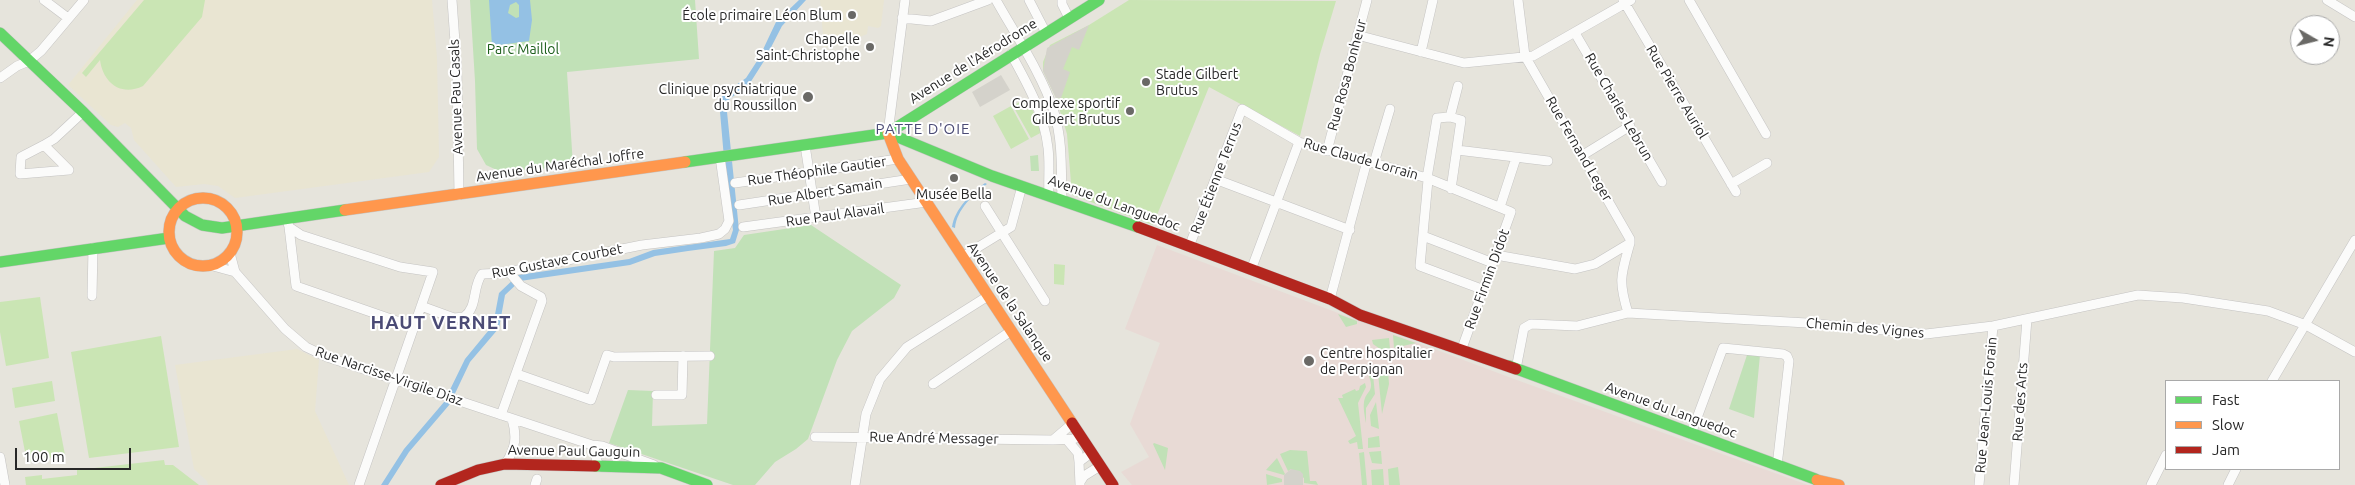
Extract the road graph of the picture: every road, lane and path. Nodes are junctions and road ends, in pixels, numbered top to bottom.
1 (44, 0) edge
2 (84, 0) edge
3 (452, 0) edge
4 (905, 0) edge
5 (988, 0) edge
6 (996, 0) edge
7 (1029, 0) edge
8 (1062, 0) edge
9 (1099, 0) edge
10 (1367, 0) edge
11 (1434, 0) edge
12 (1518, 0) edge
13 (1689, 0) edge
14 (2327, 0) edge
15 (1626, 1) edge
16 (2355, 17) edge
17 (68, 18) junction
18 (902, 18) junction
19 (1069, 18) junction
20 (1046, 32) junction
21 (1575, 32) junction
22 (0, 33) edge
23 (1357, 35) junction
24 (1022, 48) junction
25 (1421, 52) junction
26 (1011, 54) junction
27 (1526, 56) junction
28 (29, 61) junction
29 (0, 78) edge
30 (1458, 86) dead end
31 (1242, 109) joint
32 (1390, 109) dead end
33 (83, 112) junction
34 (1450, 117) junction
35 (1630, 126) junction
36 (888, 133) junction
37 (1766, 134) dead end
38 (1299, 142) junction
39 (44, 145) junction
40 (805, 145) junction
41 (1457, 150) junction
42 (1327, 151) junction
43 (1583, 155) junction
44 (720, 157) junction
45 (1516, 158) junction
46 (898, 159) junction
47 (1548, 161) dead end
48 (1371, 162) junction
49 (1767, 162) dead end
50 (809, 171) junction
51 (1428, 179) junction
52 (911, 180) junction
53 (1215, 180) junction
54 (735, 182) dead end
55 (1662, 182) dead end
56 (1022, 186) junction
57 (1451, 189) junction
58 (459, 195) junction
59 (812, 195) junction
60 (1049, 195) junction
61 (1062, 200) junction
62 (927, 202) junction
63 (1277, 203) junction
64 (738, 205) dead end
65 (985, 206) dead end
66 (1500, 207) junction
67 (178, 208) junction
68 (816, 218) junction
69 (288, 223) junction
70 (237, 226) junction
71 (742, 227) dead end
72 (1350, 230) junction
73 (1001, 231) junction
74 (1423, 236) junction
75 (169, 238) junction
76 (1630, 243) junction
77 (2354, 244) edge
78 (1189, 247) junction
79 (94, 248) junction
80 (230, 253) junction
81 (962, 257) junction
82 (1495, 259) junction
83 (0, 262) edge
84 (213, 266) junction
85 (1251, 270) junction
86 (236, 272) junction
87 (511, 274) junction
88 (1484, 290) junction
89 (92, 296) dead end
90 (988, 296) junction
91 (1330, 299) junction
92 (1045, 301) dead end
93 (421, 306) junction
94 (1628, 312) junction
95 (2027, 319) junction
96 (2306, 325) junction
97 (1993, 326) junction
98 (414, 327) junction
99 (1011, 332) junction
100 (1462, 348) junction
101 (2355, 352) edge
102 (683, 356) junction
103 (710, 356) dead end
104 (1516, 369) junction
105 (517, 374) junction
106 (395, 379) junction
107 (2273, 380) edge
108 (933, 384) dead end
109 (656, 395) dead end
110 (501, 415) junction
111 (512, 419) junction
112 (1072, 423) junction
113 (1691, 434) junction
114 (1081, 436) junction
115 (815, 437) dead end
116 (861, 437) junction
117 (1053, 440) junction
118 (1067, 440) junction
119 (592, 445) junction
120 (1091, 452) junction
121 (0, 457) edge
122 (2165, 457) edge
123 (1079, 462) junction
124 (505, 464) junction
125 (1100, 466) junction
126 (1777, 466) junction
127 (599, 467) junction
128 (661, 468) junction
129 (2236, 470) edge
130 (1820, 482) edge
131 (1080, 483) edge
132 (5, 485) edge
133 (359, 485) edge
134 (441, 485) edge
135 (707, 485) edge
136 (855, 485) edge
137 (1113, 485) edge
138 (1839, 485) edge
139 (1979, 485) edge
140 (2014, 485) edge
141 (2152, 485) edge
142 (2228, 485) edge

1 - 17 street
2 - 17 street
3 - 58 street, Avenue Pau Casals
4 - 18 street
5 - 18 street
6 - 24 street
7 - 20 street
8 - 19 street
9 - 19 main road, Avenue de l'Aérodrome
10 - 23 street, Rue Rosa Bonheur
11 - 25 street
12 - 27 street
13 - 37 street
14 - 16 street
15 - 21 street
15 - 49 street, Rue Pierre Auriol
17 - 28 street
18 - 36 street
19 - 20 main road, Avenue de l'Aérodrome
20 - 24 main road, Avenue de l'Aérodrome
21 - 27 street
21 - 35 street, Rue Charles Lebrun
22 - 28 main road, Avenue du Maréchal Joffre
23 - 25 street
23 - 42 street, Rue Rosa Bonheur
24 - 26 main road, Avenue de l'Aérodrome
24 - 61 street
25 - 27 street
26 - 36 main road, Avenue de l'Aérodrome
26 - 60 street
27 - 43 street, Rue Fernand Leger
28 - 29 street
28 - 33 main road, Avenue du Maréchal Joffre
30 - 34 street
31 - 38 street, Rue Claude Lorrain
31 - 53 street, Rue Étienne Terrus
32 - 48 street
33 - 39 street
33 - 67 main road, Avenue du Maréchal Joffre
34 - 41 street
34 - 51 street
35 - 43 street
35 - 55 street, Rue Charles Lebrun
36 - 40 main road, Avenue du Maréchal Joffre
36 - 46 main road, Avenue de la Salanque
36 - 56 main road, Avenue du Languedoc
38 - 42 street, Rue Claude Lorrain
38 - 63 street
39 - 39 street
40 - 44 main road, Avenue du Maréchal Joffre
40 - 50 street
41 - 45 street
41 - 57 street
42 - 48 street, Rue Claude Lorrain
43 - 76 street, Rue Fernand Leger
44 - 58 main road, Avenue du Maréchal Joffre
44 - 87 street, Rue Gustave Courbet
45 - 47 street
45 - 66 street, Rue Firmin Didot
46 - 50 street, Rue Théophile Gautier
46 - 52 main road, Avenue de la Salanque
48 - 51 street, Rue Claude Lorrain
48 - 72 street
50 - 54 street, Rue Théophile Gautier
50 - 59 street
51 - 57 street, Rue Claude Lorrain
51 - 74 street
52 - 59 street, Rue Albert Samain
52 - 62 main road, Avenue de la Salanque
53 - 63 street
53 - 78 street, Rue Étienne Terrus
56 - 60 main road, Avenue du Languedoc
56 - 73 street
57 - 66 street, Rue Claude Lorrain
58 - 69 main road, Avenue du Maréchal Joffre
59 - 64 street, Rue Albert Samain
59 - 68 street
60 - 61 main road, Avenue du Languedoc
61 - 78 main road, Avenue du Languedoc
62 - 68 street, Rue Paul Alavail
62 - 81 main road, Avenue de la Salanque
63 - 72 street
63 - 85 street
65 - 73 street
66 - 82 street, Rue Firmin Didot
67 - 70 main road, Avenue du Maréchal Joffre
67 - 70 main road
67 - 75 main road
68 - 71 street, Rue Paul Alavail
69 - 70 main road, Avenue du Maréchal Joffre
69 - 93 street
69 - 98 street
70 - 80 main road
72 - 91 street
73 - 81 street
73 - 92 street
74 - 82 street
74 - 88 street
75 - 79 main road
75 - 84 main road
76 - 82 street
76 - 94 street
77 - 96 street
78 - 85 main road, Avenue du Languedoc
79 - 83 main road
79 - 89 street
80 - 84 main road
80 - 86 street, Rue Narcisse-Virgile Diaz
81 - 90 main road, Avenue de la Salanque
82 - 88 street, Rue Firmin Didot
84 - 86 street
85 - 91 main road, Avenue du Languedoc
86 - 106 street, Rue Narcisse-Virgile Diaz
87 - 93 street, Rue Gustave Courbet
87 - 105 street
88 - 100 street, Rue Firmin Didot
90 - 99 main road, Avenue de la Salanque
90 - 116 street
91 - 100 main road, Avenue du Languedoc
93 - 98 street
94 - 97 street, Chemin des Vignes
94 - 104 street, Chemin des Vignes
95 - 96 street, Chemin des Vignes
95 - 97 street, Chemin des Vignes
95 - 140 street, Rue des Arts
96 - 101 street, Chemin des Vignes
96 - 107 street
97 - 139 street, Rue Jean-Louis Forain
98 - 106 street
99 - 108 street
99 - 112 main road, Avenue de la Salanque
100 - 104 main road, Avenue du Languedoc
102 - 103 street
102 - 105 street
102 - 109 street
104 - 113 main road, Avenue du Languedoc
105 - 110 street
106 - 110 street, Rue Narcisse-Virgile Diaz
106 - 133 street
110 - 111 street, Rue Narcisse-Virgile Diaz
111 - 119 street, Rue Narcisse-Virgile Diaz
111 - 124 street
112 - 114 main road, Avenue de la Salanque
112 - 117 street
113 - 126 main road, Avenue du Languedoc
113 - 126 street
114 - 118 street, Rue André Messager
114 - 120 main road, Avenue de la Salanque
115 - 116 street, Rue André Messager
116 - 117 street, Rue André Messager
116 - 136 street
117 - 118 street, Rue André Messager
118 - 123 street
119 - 127 street
119 - 128 street, Rue Narcisse-Virgile Diaz
120 - 123 street
120 - 125 main road, Avenue de la Salanque
121 - 132 street
122 - 141 street
123 - 131 street
124 - 127 main road, Avenue Paul Gauguin
124 - 134 main road, Avenue Paul Gauguin
125 - 131 street
125 - 137 main road, Avenue de la Salanque
126 - 130 main road, Avenue du Languedoc
127 - 128 main road, Avenue Paul Gauguin
128 - 135 main road, Avenue Paul Gauguin
129 - 142 street
130 - 138 main road, Avenue du Languedoc

